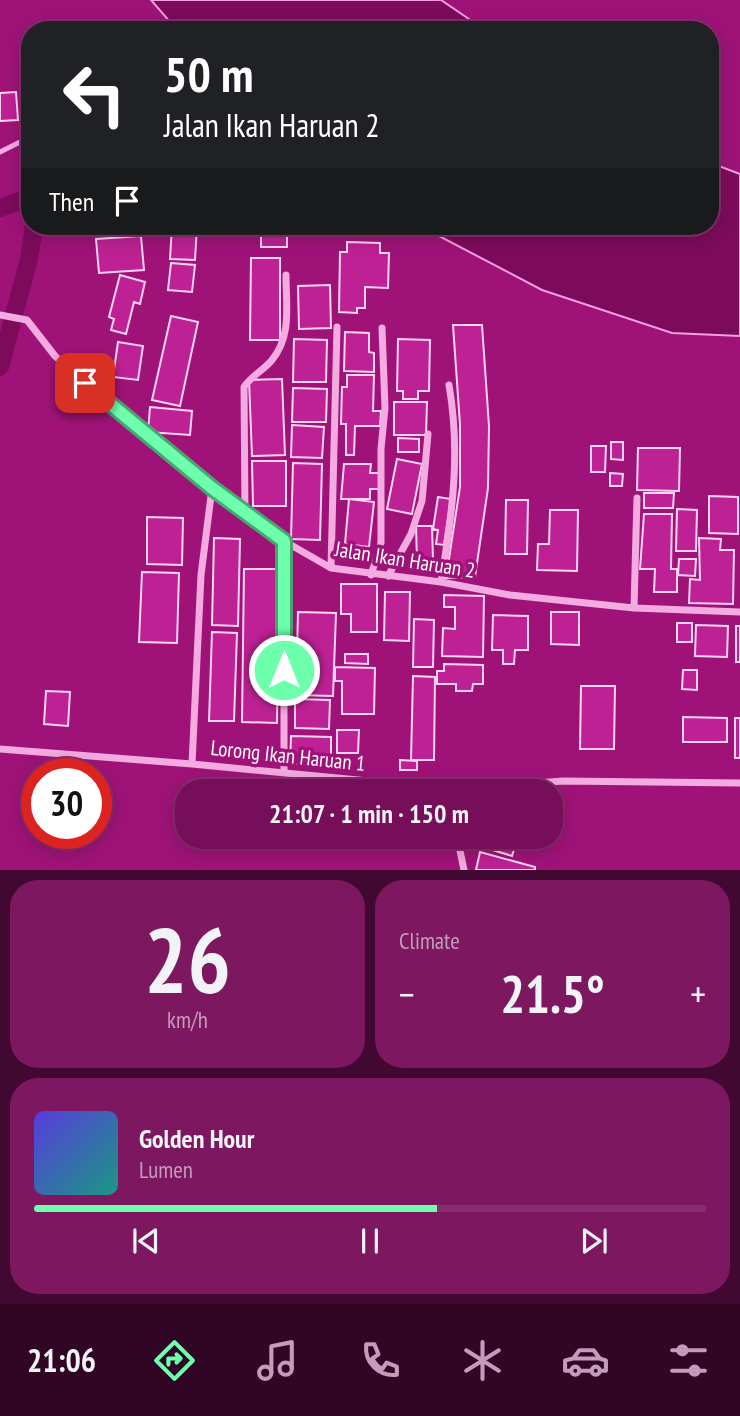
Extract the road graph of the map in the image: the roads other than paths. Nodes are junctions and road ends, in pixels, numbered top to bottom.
1 (21, 142) edge
2 (0, 152) edge
3 (286, 275) dead end
4 (0, 315) edge
5 (337, 327) dead end
6 (382, 328) dead end
7 (449, 386) dead end
8 (428, 434) dead end
9 (212, 488) junction
10 (637, 498) dead end
11 (245, 513) junction
12 (284, 541) junction
13 (331, 568) junction
14 (371, 575) junction
15 (388, 576) junction
16 (441, 582) junction
17 (634, 607) junction
18 (740, 612) edge
19 (0, 749) edge
20 (192, 764) junction
21 (284, 773) junction
22 (343, 779) edge
23 (563, 781) edge
24 (740, 783) edge
25 (460, 849) edge
26 (464, 870) edge

1 - 2 lane
3 - 11 street
4 - 9 street, Jalan Ikan Haruan 2
5 - 13 street
6 - 14 street
7 - 16 street
8 - 15 street
9 - 11 street, Jalan Ikan Haruan 2
9 - 20 street
10 - 17 street
11 - 12 street, Jalan Ikan Haruan 2
12 - 13 street, Jalan Ikan Haruan 2
12 - 21 street
13 - 14 street, Jalan Ikan Haruan 2
14 - 15 street, Jalan Ikan Haruan 2
15 - 16 street, Jalan Ikan Haruan 2
16 - 17 street, Jalan Ikan Haruan 2
17 - 18 street, Jalan Ikan Haruan 2
19 - 20 street, Lorong Ikan Haruan 1
20 - 21 street, Lorong Ikan Haruan 1
21 - 22 street, Lorong Ikan Haruan 1
23 - 24 street, Lorong Ikan Haruan 1
25 - 26 street

